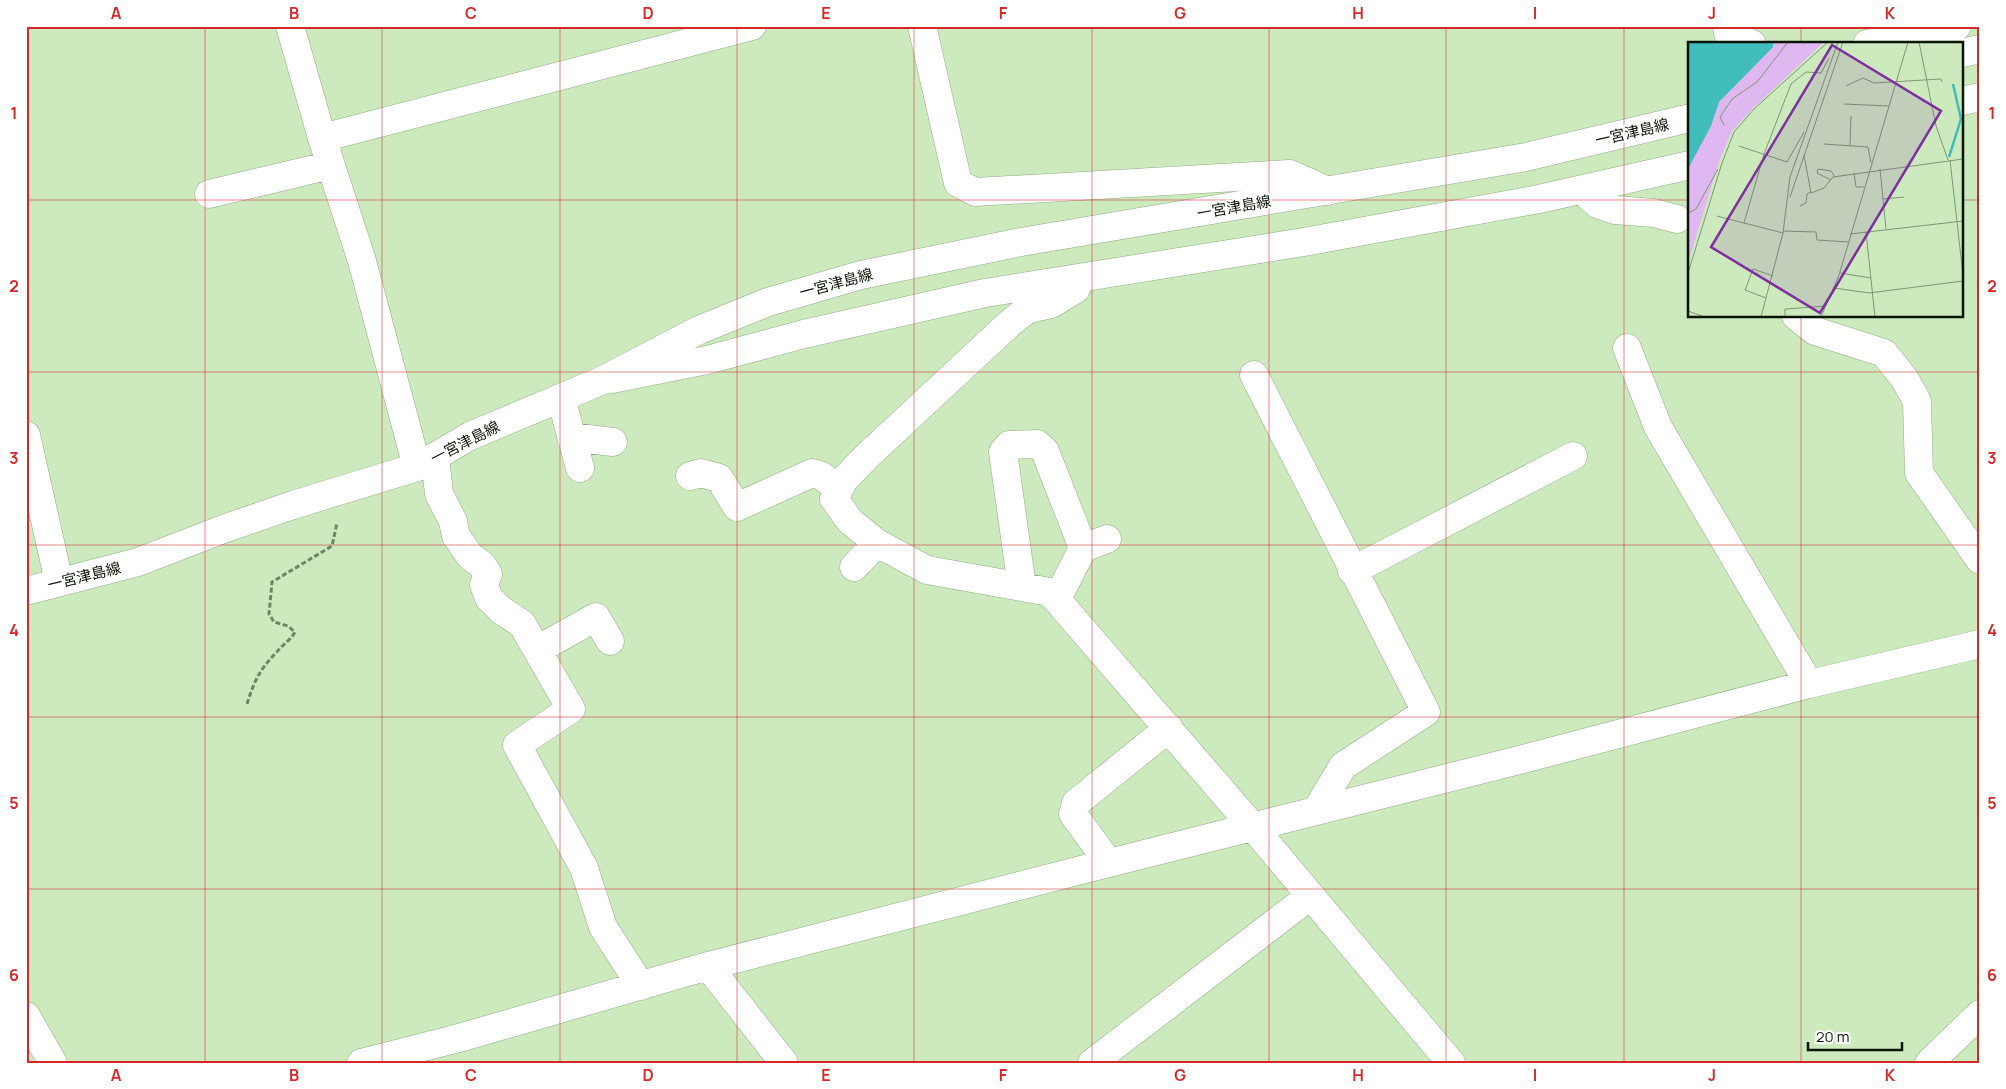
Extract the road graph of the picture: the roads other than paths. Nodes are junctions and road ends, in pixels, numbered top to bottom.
1 (290, 26) edge
2 (752, 26) edge
3 (922, 26) edge
4 (1727, 26) edge
5 (1957, 26) edge
6 (1973, 26) edge
7 (1980, 29) edge
8 (1748, 42) edge
9 (1876, 42) edge
10 (1980, 49) edge
11 (1964, 53) edge
12 (1980, 97) edge
13 (1964, 101) edge
14 (1688, 118) edge
15 (322, 138) junction
16 (331, 165) junction
17 (1688, 165) edge
18 (1582, 190) junction
19 (1328, 191) junction
20 (209, 194) dead end
21 (1677, 219) dead end
22 (1080, 279) junction
23 (1799, 318) edge
24 (1627, 348) dead end
25 (1254, 375) dead end
26 (601, 381) junction
27 (561, 398) junction
28 (26, 435) edge
29 (571, 437) junction
30 (613, 442) dead end
31 (1573, 456) dead end
32 (426, 462) junction
33 (580, 468) dead end
34 (690, 476) dead end
35 (839, 490) junction
36 (877, 542) junction
37 (1980, 560) edge
38 (854, 567) dead end
39 (1352, 571) junction
40 (59, 582) junction
41 (1022, 587) junction
42 (26, 591) edge
43 (1057, 599) junction
44 (610, 641) dead end
45 (1980, 644) edge
46 (537, 650) junction
47 (1809, 684) junction
48 (1169, 728) junction
49 (1316, 811) junction
50 (1254, 827) junction
51 (1109, 863) junction
52 (1310, 896) junction
53 (708, 966) junction
54 (641, 986) junction
55 (1980, 1014) edge
56 (26, 1016) edge
57 (1108, 1058) edge
58 (370, 1062) edge
59 (53, 1063) edge
60 (784, 1063) edge
61 (1450, 1063) edge
62 (1929, 1063) edge

1 - 15 street
2 - 15 street
3 - 19 street
4 - 8 street
5 - 9 street
6 - 7 street
10 - 11 street
12 - 13 street
14 - 19 street, 一宮津島線
15 - 16 street
16 - 20 street
16 - 32 street
17 - 18 street
18 - 21 street
18 - 22 street
19 - 26 street, 一宮津島線
22 - 26 street
22 - 35 street
23 - 37 street
24 - 47 street
25 - 39 street
26 - 27 street, 一宮津島線
27 - 29 street
27 - 32 street, 一宮津島線
28 - 40 street
29 - 30 street
29 - 33 street
31 - 39 street
32 - 40 street, 一宮津島線
32 - 46 street
34 - 35 street
35 - 36 street
36 - 38 street
36 - 41 street
39 - 49 street
40 - 42 street, 一宮津島線
41 - 43 street
41 - 43 street
43 - 48 street
44 - 46 street
45 - 47 street
46 - 54 street
47 - 49 street
48 - 50 street
48 - 51 street
49 - 50 street
50 - 51 street
50 - 52 street
51 - 53 street
52 - 57 street
52 - 61 street
53 - 54 street
53 - 60 street
54 - 58 street
55 - 62 street
56 - 59 street

